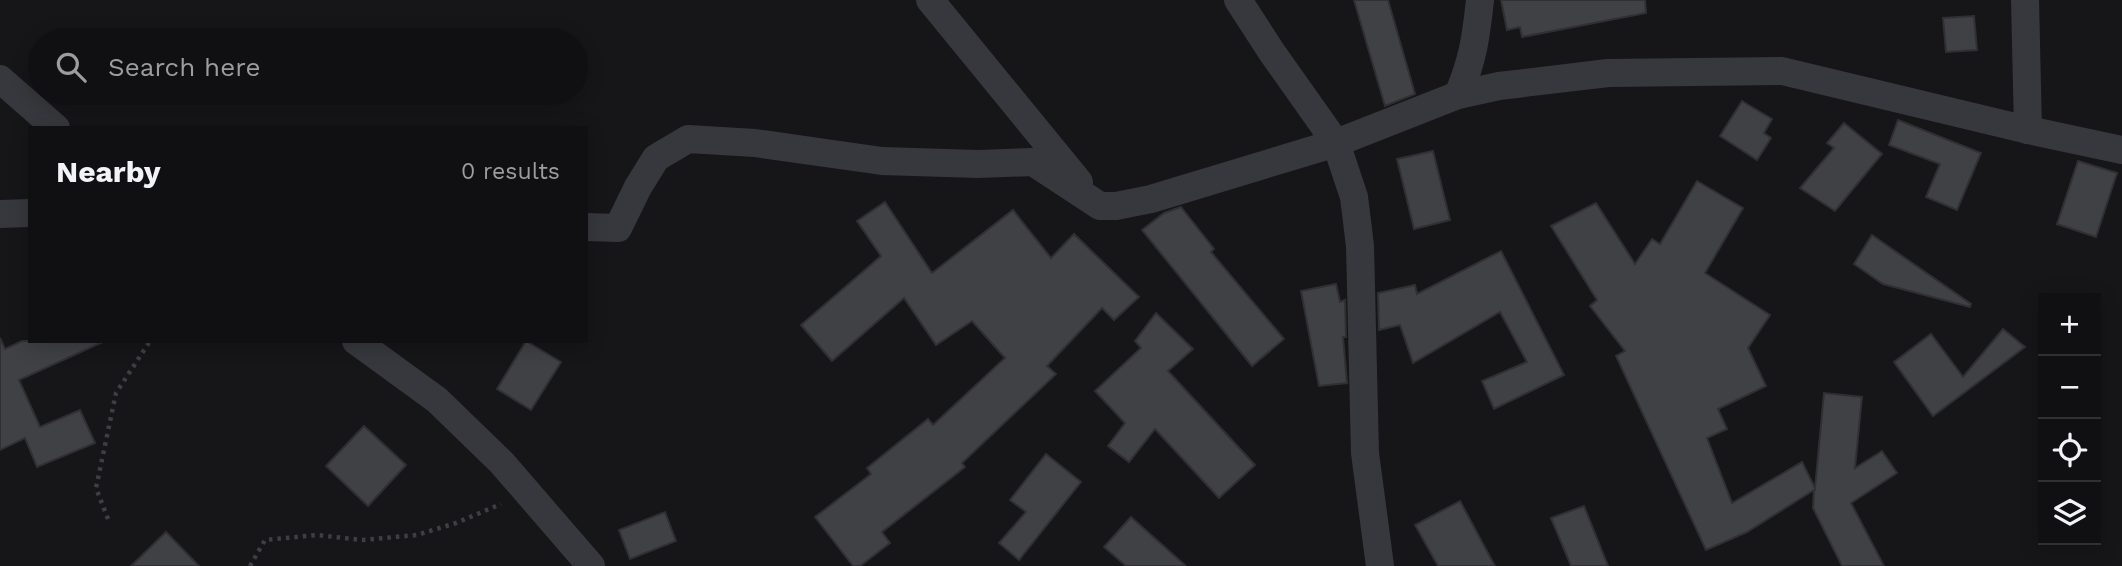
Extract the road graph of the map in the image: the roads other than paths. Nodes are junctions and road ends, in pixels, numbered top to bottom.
1 (930, 0) edge
2 (1238, 0) edge
3 (1480, 0) edge
4 (2025, 0) edge
5 (0, 79) edge
6 (1458, 94) junction
7 (28, 104) edge
8 (30, 105) edge
9 (54, 126) edge
10 (2028, 130) junction
11 (1336, 143) junction
12 (2122, 149) edge
13 (1100, 206) junction
14 (0, 214) edge
15 (28, 214) edge
16 (588, 227) edge
17 (359, 343) edge
18 (591, 566) edge
19 (1380, 566) edge

1 - 13 street
2 - 11 street
3 - 6 street
4 - 10 street
5 - 7 street
6 - 10 street
6 - 11 street
8 - 9 street
10 - 12 street
11 - 13 street
11 - 19 street
13 - 16 street
14 - 15 street
17 - 18 street

